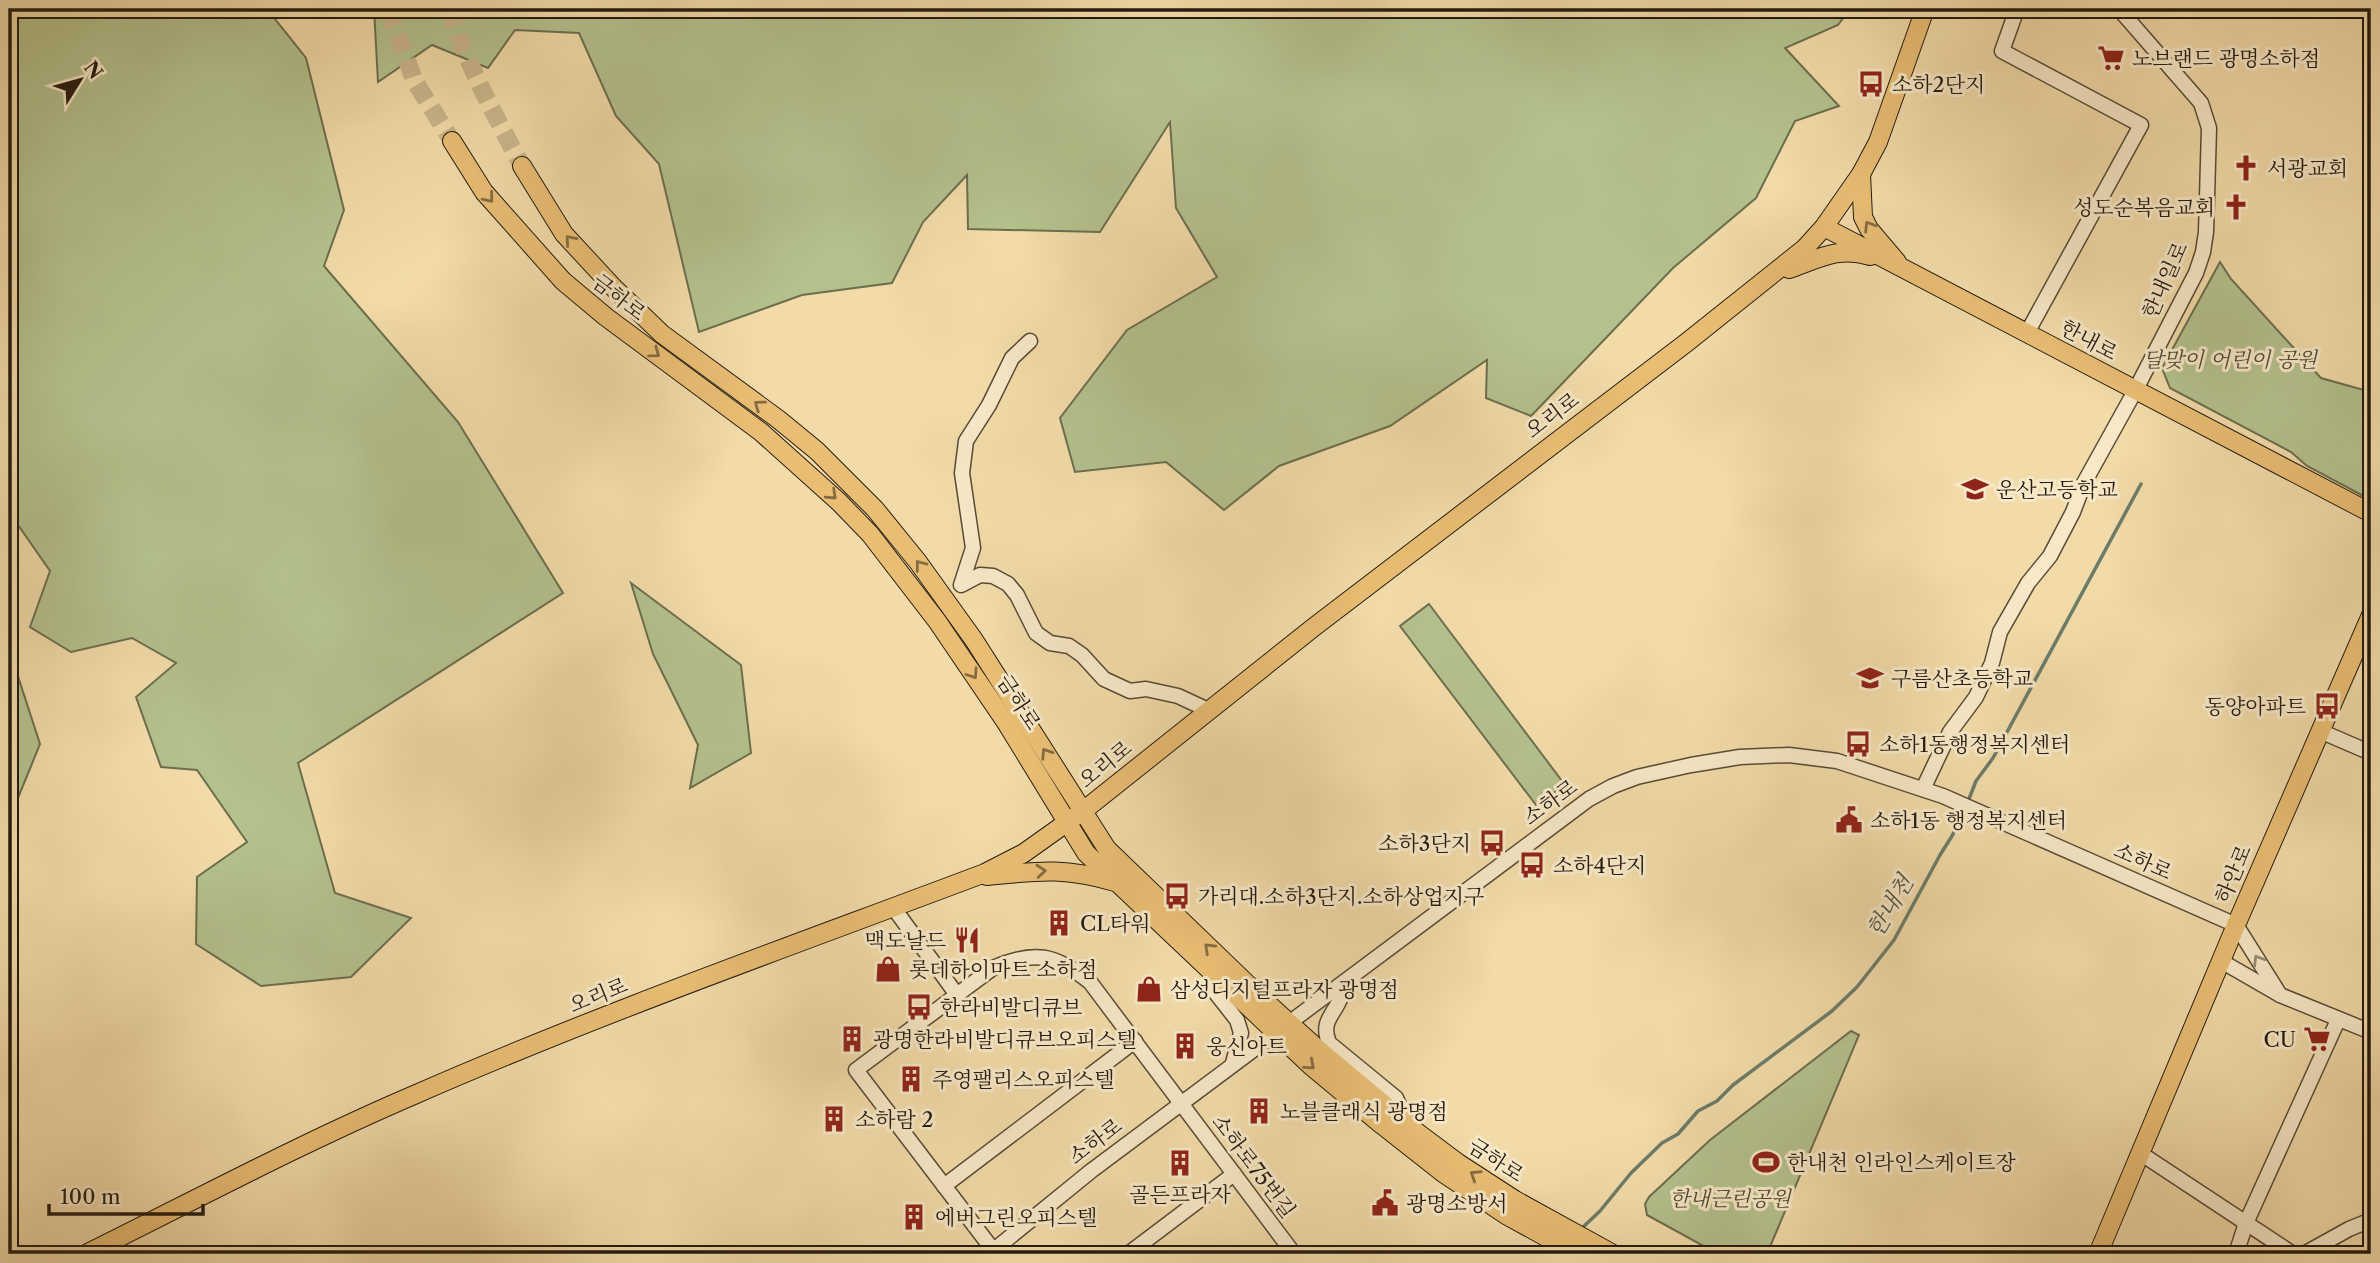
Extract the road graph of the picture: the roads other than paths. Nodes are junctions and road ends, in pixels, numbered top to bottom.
1 (1925, 9) edge
2 (2017, 9) edge
3 (2119, 9) edge
4 (452, 141) tunnel mouth
5 (522, 166) tunnel mouth
6 (1861, 174) junction
7 (1824, 227) junction
8 (1902, 268) junction
9 (1776, 273) junction
10 (2027, 333) junction
11 (1030, 341) dead end
12 (2136, 391) junction
13 (2371, 513) edge
14 (961, 585) junction
15 (950, 607) junction
16 (2371, 615) edge
17 (1208, 710) junction
18 (2320, 731) junction
19 (2371, 753) edge
20 (1923, 789) junction
21 (1083, 811) junction
22 (1068, 822) junction
23 (973, 878) junction
24 (1118, 883) junction
25 (893, 907) junction
26 (2236, 925) junction
27 (2221, 961) junction
28 (1209, 970) junction
29 (1348, 979) junction
30 (957, 995) junction
31 (2280, 995) junction
32 (2337, 1020) junction
33 (1282, 1028) junction
34 (2371, 1032) edge
35 (1135, 1041) junction
36 (1232, 1065) junction
37 (1181, 1103) junction
38 (1407, 1124) junction
39 (2140, 1153) junction
40 (1234, 1174) junction
41 (944, 1186) junction
42 (2371, 1220) edge
43 (2246, 1223) junction
44 (1547, 1229) junction
45 (1606, 1250) edge
46 (991, 1252) edge
47 (86, 1254) edge
48 (1128, 1254) edge
49 (1294, 1254) edge
50 (1577, 1254) edge
51 (2098, 1254) edge
52 (2236, 1254) edge
53 (2293, 1254) edge
54 (2304, 1254) edge

1 - 6 main road, 오리로
2 - 10 street
3 - 12 street, 한내일로
4 -> 22 main road, 금하로
15 -> 5 main road, 금하로
6 - 7 main road, 오리로
8 -> 6 main road
7 - 8 main road, 한내로
7 - 9 main road, 오리로
8 - 9 main road
8 - 10 main road, 한내로
9 - 17 main road, 오리로
10 - 12 main road, 한내로
11 - 14 street
12 - 13 main road, 한내로
12 - 20 street, 한내일로
14 - 15 street
14 - 17 street
21 -> 15 main road, 금하로
16 - 18 main road, 하안로
17 - 21 main road, 오리로
18 - 19 street
18 - 26 main road, 하안로
20 - 26 street, 소하로
20 - 29 street, 소하로
21 - 22 main road, 오리로
33 -> 21 main road, 금하로
22 - 23 main road, 오리로
22 - 24 main road, 금하로
23 -> 24 main road
23 - 25 main road, 오리로
24 - 28 main road, 금하로
25 - 30 street
25 - 47 main road, 오리로
26 - 27 main road, 하안로
31 -> 26 street
27 - 31 street
27 - 39 main road, 하안로
28 - 33 main road, 금하로
28 - 36 street
29 - 33 street, 소하로
29 - 38 street
30 - 35 street, 소하로75번길
30 - 41 street, 소하로75번길
31 - 32 street
32 - 34 street
32 - 43 street
33 - 36 street, 소하로
33 - 38 main road, 금하로
33 -> 44 main road, 금하로
35 - 37 street, 소하로75번길
35 - 41 street
36 - 37 street, 소하로
37 - 40 street, 소하로75번길
37 - 46 street, 소하로
44 -> 38 main road, 금하로
39 - 43 street
39 - 51 main road, 하안로
40 - 48 street
40 - 49 street, 소하로75번길
41 - 46 street
42 - 54 street
43 - 52 street
43 - 53 street
44 - 45 main road, 금하로
44 - 50 main road, 금하로

